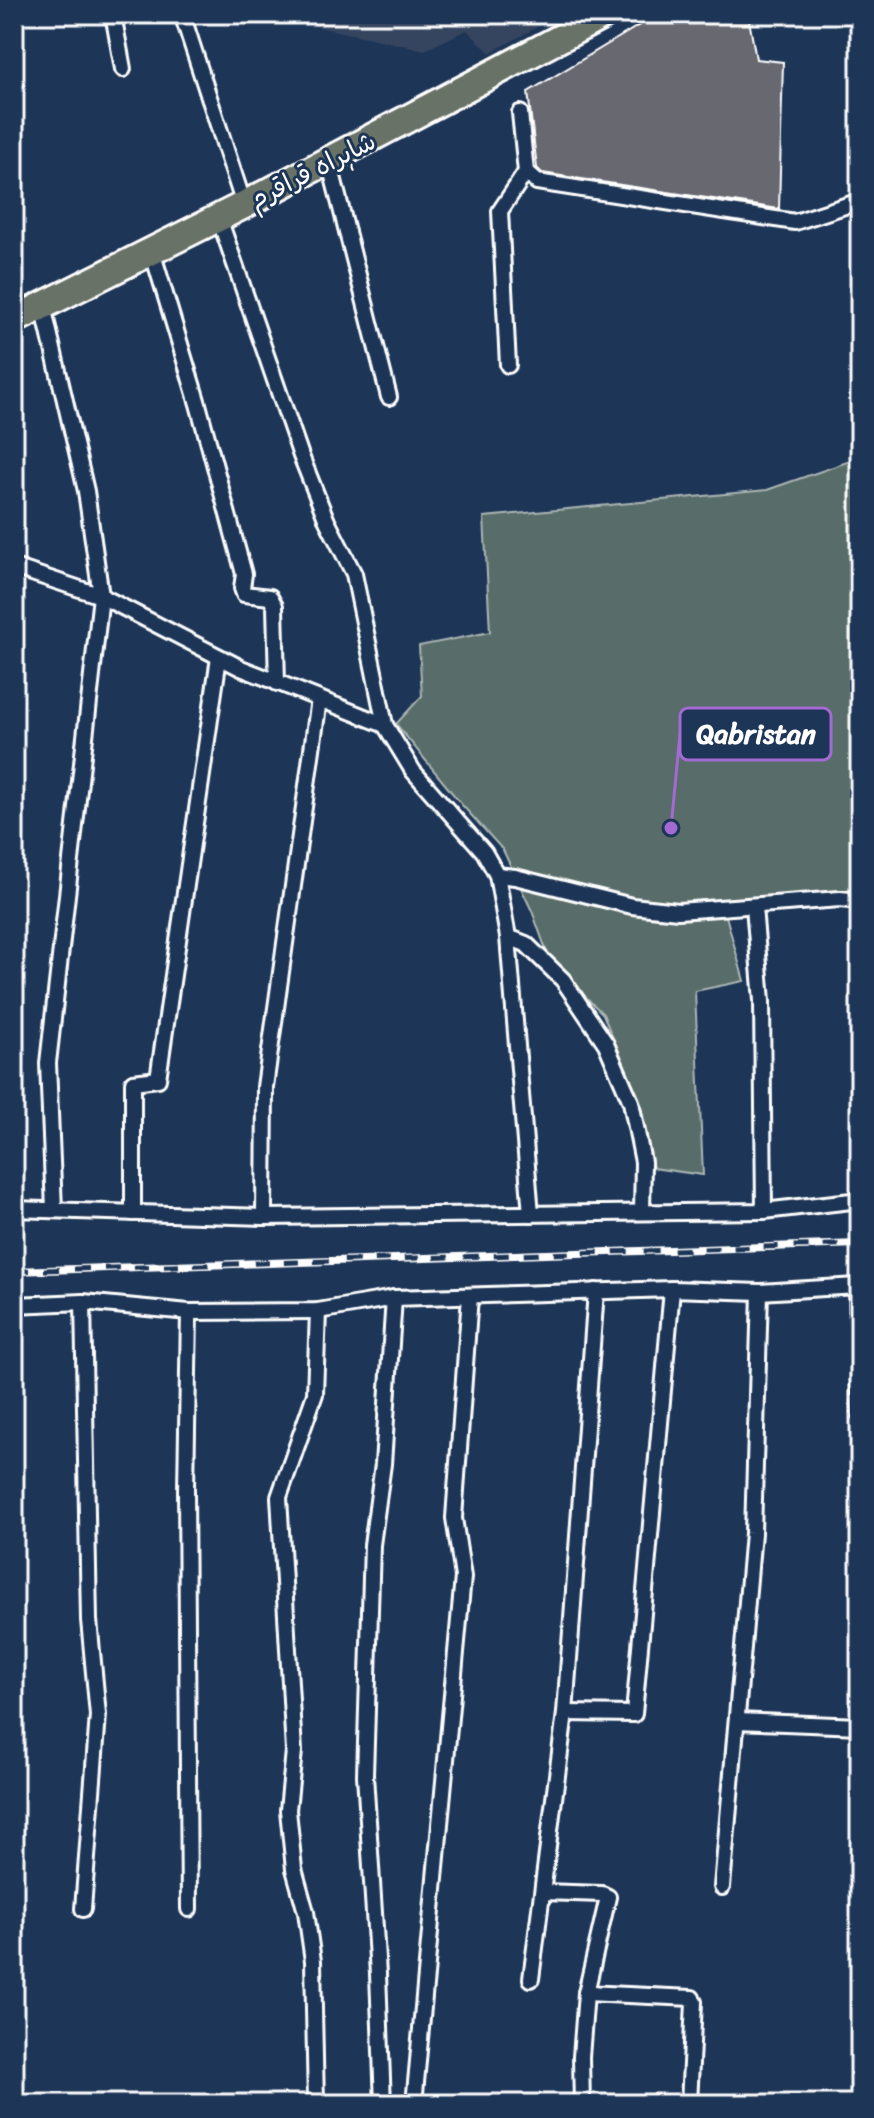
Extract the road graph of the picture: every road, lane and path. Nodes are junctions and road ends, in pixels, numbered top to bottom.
1 (113, 14) edge
2 (182, 14) edge
3 (606, 14) edge
4 (123, 69) dead end
5 (520, 113) dead end
6 (329, 161) junction
7 (526, 172) junction
8 (860, 201) edge
9 (244, 205) junction
10 (219, 218) junction
11 (152, 251) junction
12 (43, 306) junction
13 (14, 320) edge
14 (508, 365) dead end
15 (389, 397) dead end
16 (14, 567) edge
17 (101, 596) junction
18 (219, 657) junction
19 (277, 683) junction
20 (319, 699) junction
21 (385, 725) junction
22 (497, 875) junction
23 (860, 901) edge
24 (754, 907) junction
25 (508, 937) junction
26 (860, 1199) edge
27 (14, 1209) edge
28 (54, 1210) junction
29 (642, 1211) junction
30 (764, 1211) junction
31 (133, 1213) junction
32 (531, 1214) junction
33 (264, 1217) junction
34 (858, 1286) edge
35 (672, 1289) junction
36 (596, 1291) junction
37 (760, 1292) junction
38 (470, 1296) junction
39 (394, 1298) junction
40 (83, 1302) junction
41 (14, 1305) edge
42 (318, 1311) junction
43 (189, 1312) junction
44 (860, 1414) edge
45 (565, 1713) junction
46 (737, 1721) junction
47 (860, 1726) edge
48 (722, 1887) dead end
49 (543, 1892) junction
50 (83, 1909) dead end
51 (189, 1909) dead end
52 (531, 1979) dead end
53 (586, 1993) junction
54 (316, 2104) edge
55 (383, 2104) edge
56 (414, 2104) edge
57 (582, 2104) edge
58 (689, 2104) edge

1 - 4 street
2 - 9 street
3 - 6 highway, شاہراہ قراقرم
5 - 7 street
6 - 9 highway, شاہراہ قراقرم
6 - 15 street
7 - 8 street
7 - 14 street
9 - 10 highway, شاہراہ قراقرم
10 - 11 highway, شاہراہ قراقرم
10 - 21 street
11 - 12 highway, شاہراہ قراقرم
11 - 19 street
12 - 13 highway, شاہراہ قراقرم
12 - 17 street
16 - 17 street
17 - 18 street
17 - 28 street
18 - 19 street
18 - 31 street
19 - 20 street
20 - 21 street
20 - 33 street
21 - 22 street
22 - 24 street
22 - 25 street
23 - 24 street
24 - 30 street
25 - 29 street
25 - 32 street
26 - 30 street
27 - 28 street
28 - 31 street
29 - 30 street
29 - 32 street
31 - 33 street
32 - 33 street
34 - 37 street
34 - 44 street
35 - 36 street
35 - 37 street
35 - 45 street
36 - 38 street
36 - 45 street
37 - 46 street
38 - 39 street
38 - 56 street
39 - 42 street
39 - 55 street
40 - 41 street
40 - 43 street
40 - 50 street
42 - 43 street
42 - 54 street
43 - 51 street
45 - 49 street
46 - 47 street
46 - 48 street
49 - 52 street
49 - 53 street
53 - 57 street
53 - 58 street

